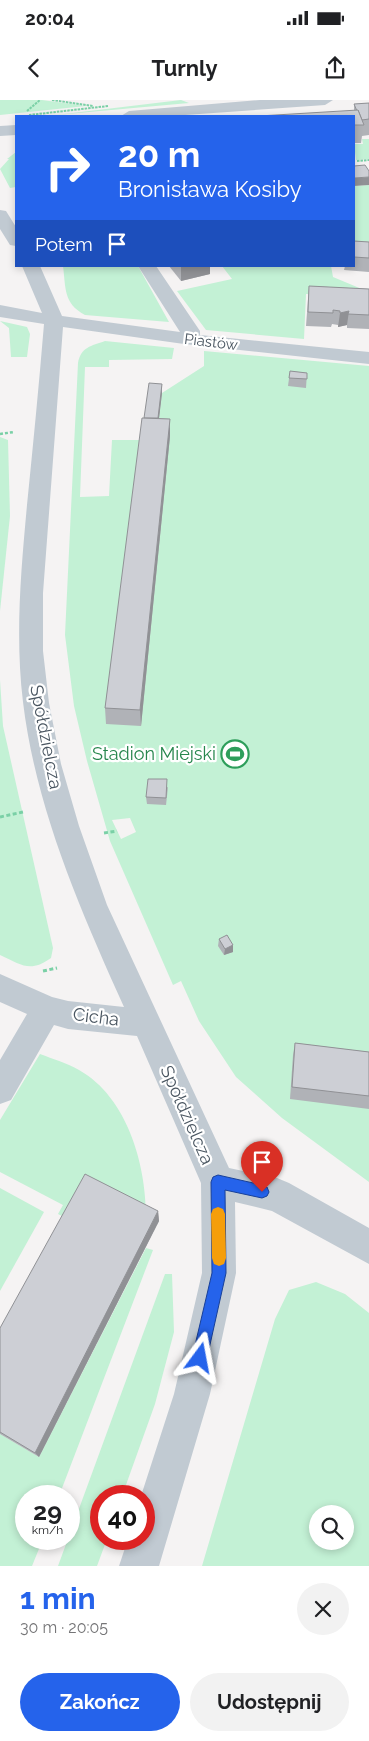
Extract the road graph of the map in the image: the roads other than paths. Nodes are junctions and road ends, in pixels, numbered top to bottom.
1 (325, 100) edge
2 (140, 115) edge
3 (15, 130) edge
4 (0, 132) edge
5 (0, 217) edge
6 (15, 240) edge
7 (31, 267) edge
8 (148, 267) edge
9 (0, 311) edge
10 (54, 321) junction
11 (190, 339) junction
12 (369, 358) edge
13 (0, 987) edge
14 (47, 1009) junction
15 (146, 1024) junction
16 (0, 1090) edge
17 (218, 1182) junction
18 (369, 1247) edge
19 (139, 1566) edge

1 - 2 street
3 - 4 street
5 - 6 street
7 - 10 street, Spółdzielcza
8 - 11 street
9 - 10 street, Piastów
10 - 11 street, Piastów
10 - 15 street, Spółdzielcza
11 - 12 street, Piastów
13 - 14 street, Cicha
14 - 15 street, Cicha
14 - 16 street, Cicha
15 - 17 street, Spółdzielcza
17 - 18 street
17 - 19 street

